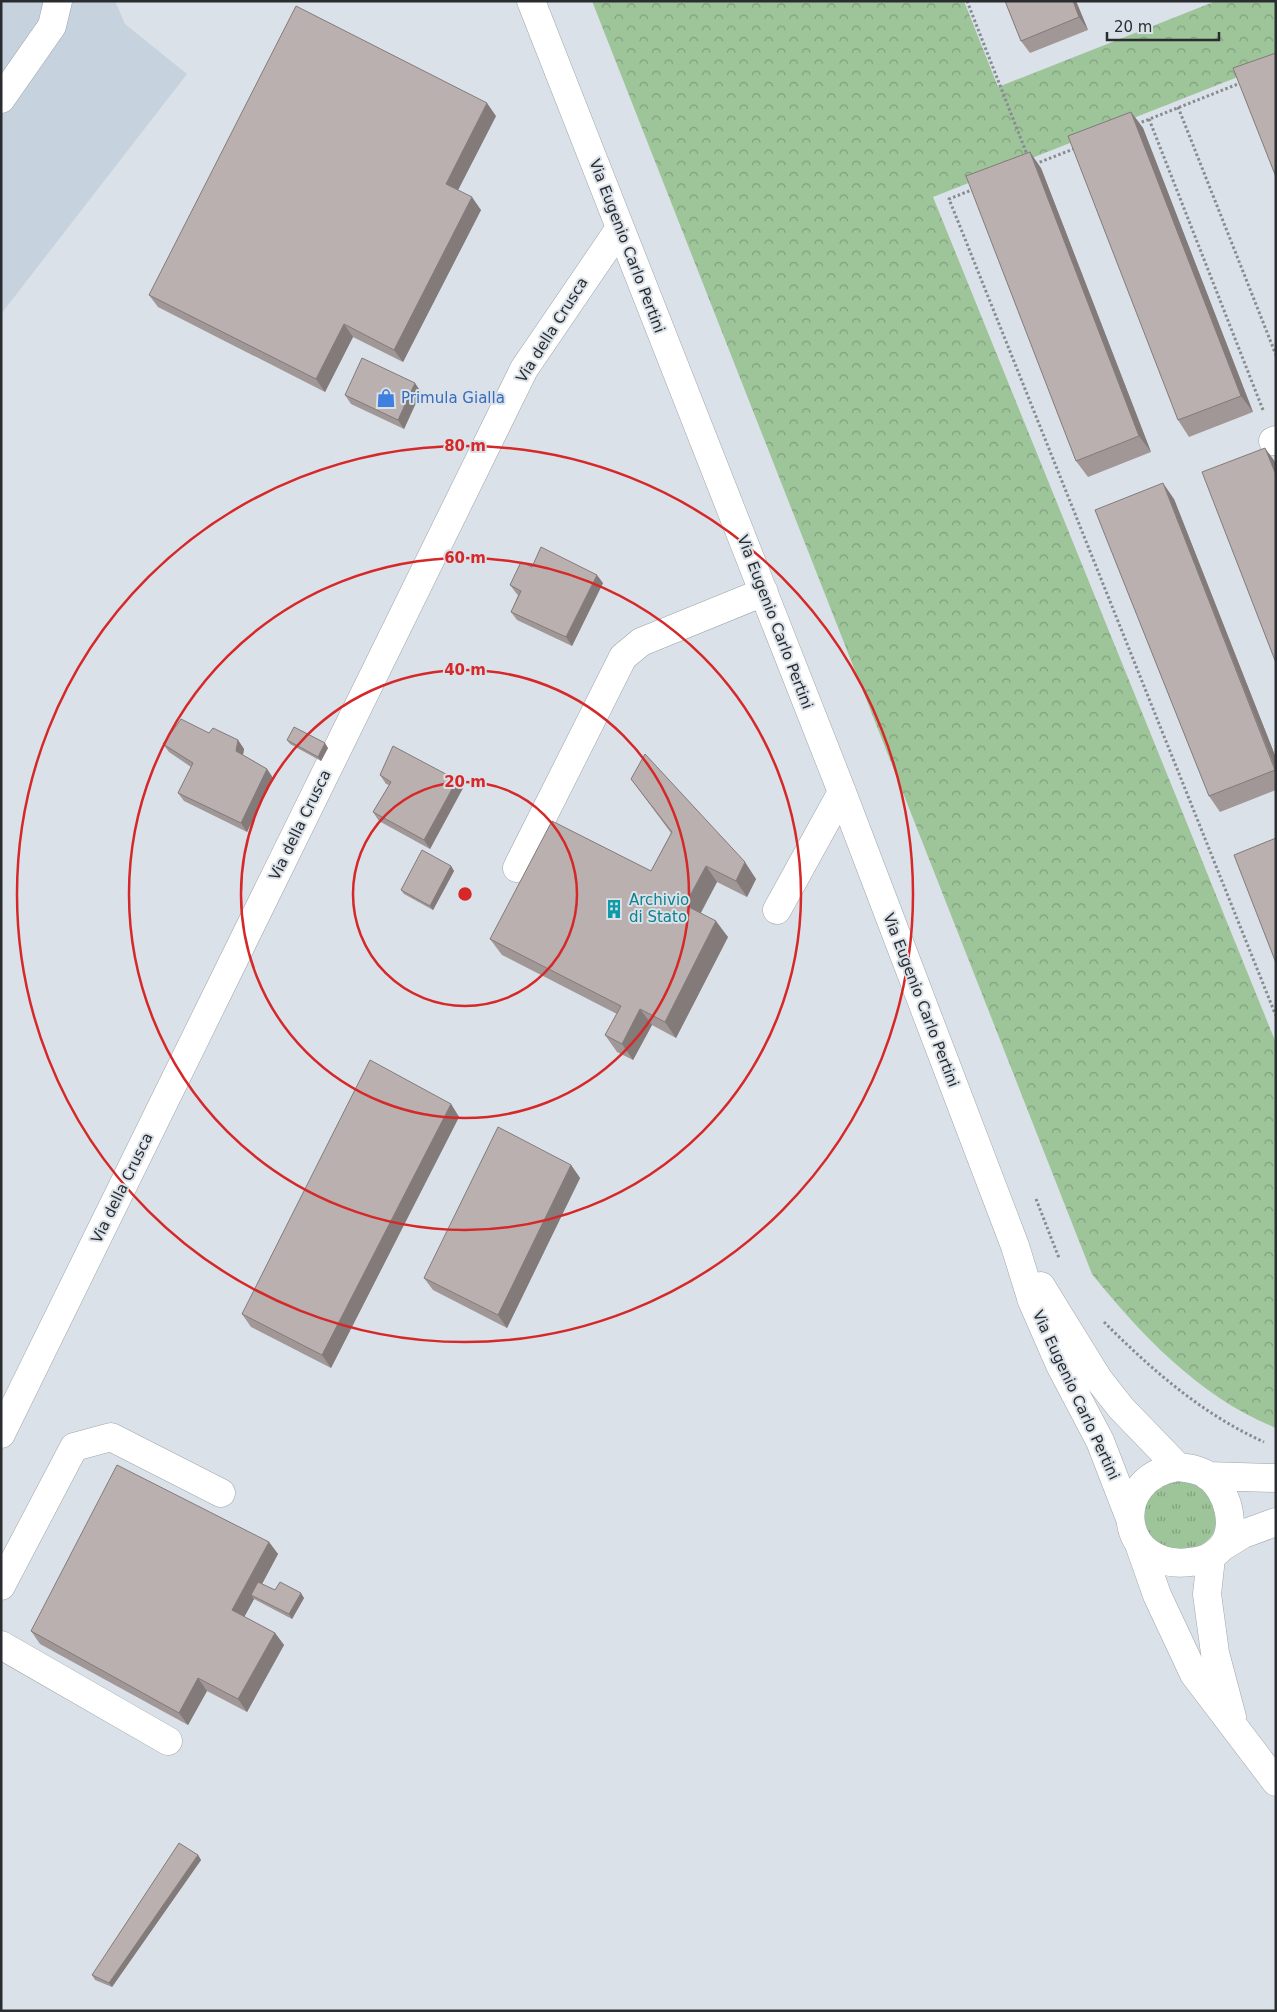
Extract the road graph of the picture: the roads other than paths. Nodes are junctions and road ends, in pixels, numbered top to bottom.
1 (58, 1) edge
2 (531, 1) edge
3 (1, 99) edge
4 (620, 228) junction
5 (764, 592) junction
6 (842, 792) junction
7 (517, 868) dead end
8 (777, 910) dead end
9 (1015, 1246) junction
10 (1, 1434) edge
11 (1178, 1467) junction
12 (1207, 1476) junction
13 (1276, 1478) edge
14 (220, 1493) dead end
15 (1130, 1516) junction
16 (1276, 1522) edge
17 (1139, 1544) junction
18 (1217, 1552) junction
19 (1, 1586) edge
20 (1, 1645) edge
21 (1235, 1729) junction
22 (168, 1742) dead end
23 (1276, 1782) edge

1 - 3 street
2 - 4 street, Via Eugenio Carlo Pertini
4 - 5 street, Via Eugenio Carlo Pertini
4 - 10 street, Via della Crusca
5 - 6 street, Via Eugenio Carlo Pertini
5 - 7 street
6 - 8 street
6 - 9 street, Via Eugenio Carlo Pertini
9 - 11 street, Via Eugenio Carlo Pertini
9 - 15 street, Via Eugenio Carlo Pertini
11 - 12 street
11 - 15 street
12 - 13 street
12 - 18 street
14 - 19 street
15 - 17 street
16 - 18 street
17 - 18 street
17 - 21 street
18 - 21 street
20 - 22 street
21 - 23 street

